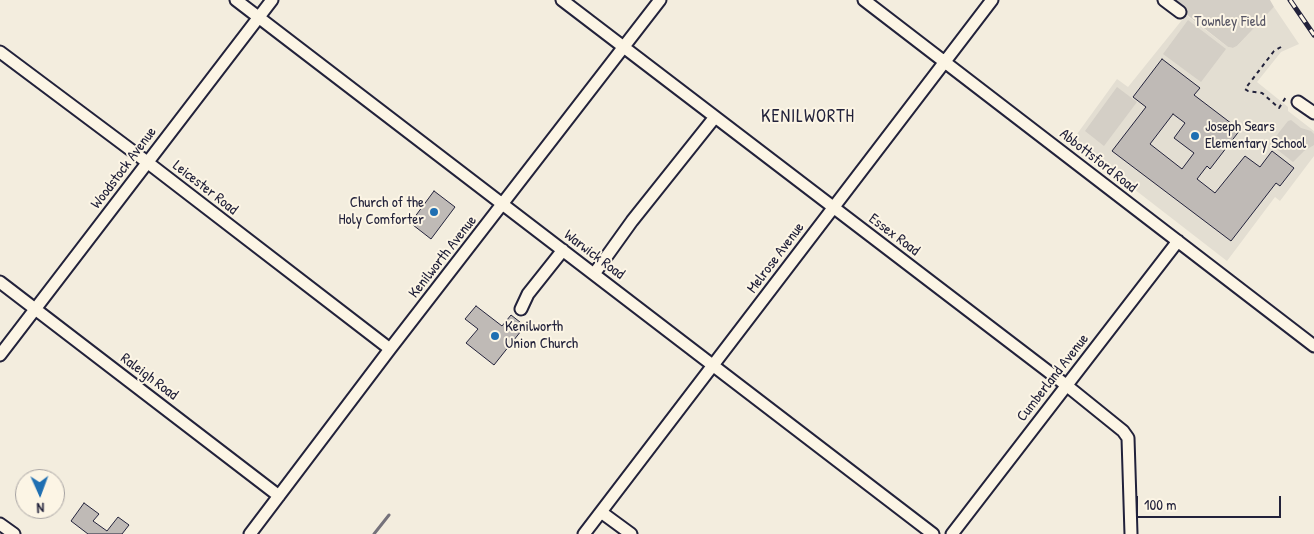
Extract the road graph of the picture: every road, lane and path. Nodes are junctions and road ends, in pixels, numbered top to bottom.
1 (236, 0) edge
2 (272, 0) edge
3 (562, 0) edge
4 (660, 0) edge
5 (864, 0) edge
6 (992, 0) edge
7 (1164, 0) edge
8 (1180, 12) dead end
9 (258, 17) junction
10 (1281, 47) dead end
11 (624, 48) junction
12 (0, 52) edge
13 (945, 63) junction
14 (1286, 98) dead end
15 (1298, 102) dead end
16 (1314, 113) edge
17 (715, 117) junction
18 (148, 162) junction
19 (503, 204) junction
20 (833, 208) junction
21 (1178, 241) junction
22 (563, 250) junction
23 (594, 274) junction
24 (0, 282) edge
25 (521, 309) dead end
26 (35, 310) junction
27 (1314, 346) edge
28 (390, 349) junction
29 (0, 355) edge
30 (713, 365) junction
31 (1066, 385) junction
32 (279, 496) junction
33 (601, 512) junction
34 (0, 524) edge
35 (14, 534) edge
36 (250, 534) edge
37 (584, 534) edge
38 (630, 534) edge
39 (933, 534) edge
40 (952, 534) edge
41 (1131, 534) edge

1 - 9 street, Warwick Road
2 - 9 street, Woodstock Avenue
3 - 11 street, Essex Road
4 - 11 street, Kenilworth Avenue
5 - 13 street, Abbottsford Road
6 - 13 street, Melrose Avenue
7 - 8 street
9 - 18 street, Woodstock Avenue
9 - 19 street, Warwick Road
10 - 14 path
11 - 17 street, Essex Road
11 - 19 street, Kenilworth Avenue
12 - 18 street, Leicester Road
13 - 20 street, Melrose Avenue
13 - 21 street, Abbottsford Road
15 - 16 street
17 - 20 street, Essex Road
17 - 23 street
18 - 26 street, Woodstock Avenue
18 - 28 street, Leicester Road
19 - 22 street, Warwick Road
19 - 28 street, Kenilworth Avenue
20 - 30 street, Melrose Avenue
20 - 31 street, Essex Road
21 - 27 street, Abbottsford Road
21 - 31 street, Cumberland Avenue
22 - 23 street, Warwick Road
22 - 25 street
23 - 30 street, Warwick Road
24 - 26 street, Raleigh Road
26 - 29 street, Woodstock Avenue
26 - 32 street, Raleigh Road
28 - 32 street, Kenilworth Avenue
30 - 33 street, Melrose Avenue
30 - 39 street, Warwick Road
31 - 40 street, Cumberland Avenue
31 - 41 street, Essex Road
32 - 36 street, Kenilworth Avenue
33 - 37 street, Melrose Avenue
33 - 38 street
34 - 35 street

